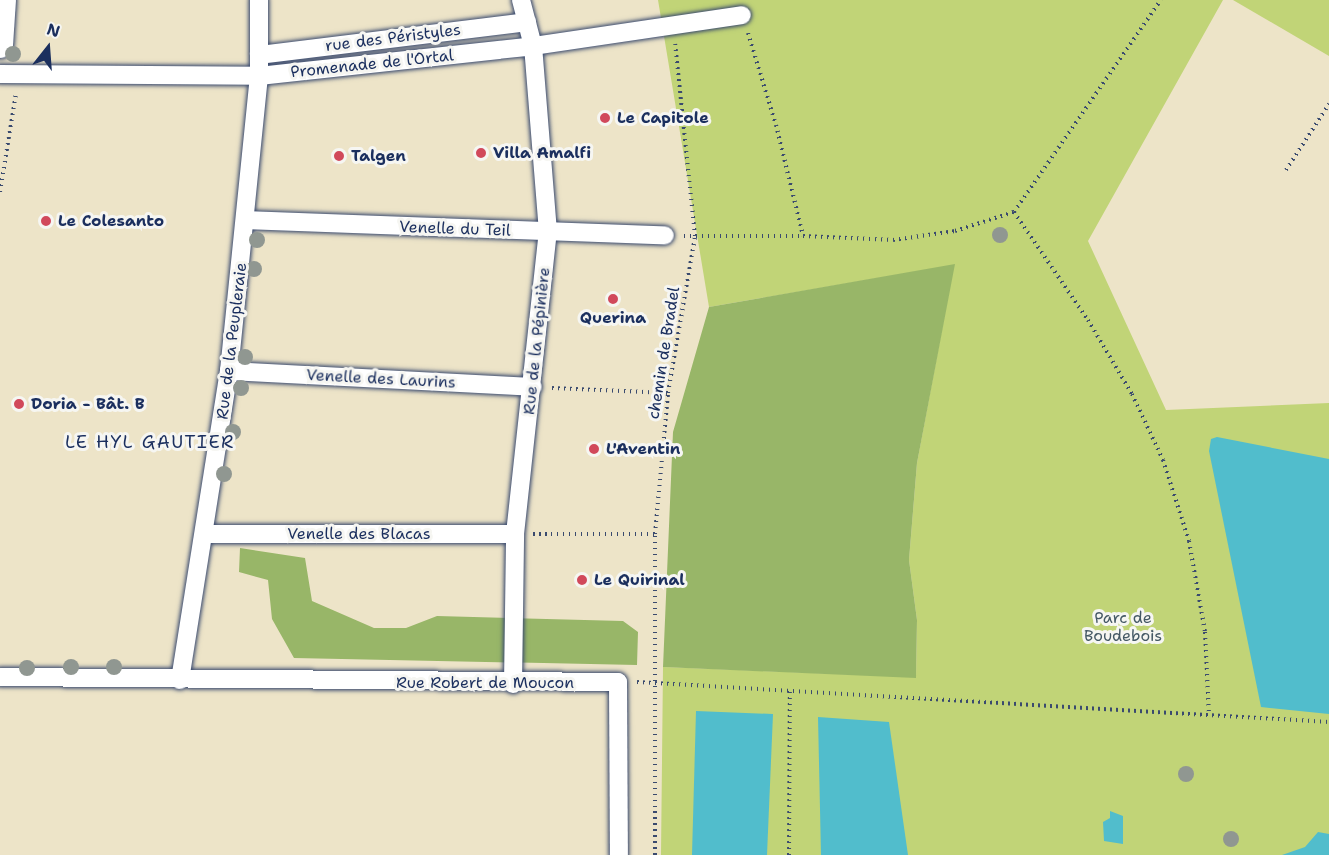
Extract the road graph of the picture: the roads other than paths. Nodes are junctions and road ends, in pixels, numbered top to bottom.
1 (3, 0) edge
2 (259, 0) edge
3 (521, 0) edge
4 (742, 15) road end
5 (527, 22) junction
6 (0, 45) edge
7 (533, 46) junction
8 (259, 55) junction
9 (0, 74) edge
10 (259, 76) junction
11 (246, 220) junction
12 (548, 232) junction
13 (665, 235) road end
14 (229, 371) junction
15 (533, 387) junction
16 (204, 534) junction
17 (515, 534) junction
18 (0, 677) edge
19 (180, 680) junction
20 (513, 684) junction
21 (619, 855) edge

1 - 6 street
2 - 8 street, Rue de la Peupleraie
3 - 5 street, Rue de la Pépinière
4 - 7 street, Promenade de l'Ortal
5 - 7 street, Rue de la Pépinière
5 - 8 street, rue des Péristyles
7 - 10 street, Promenade de l'Ortal
7 - 12 street, Rue de la Pépinière
8 - 10 street, Rue de la Peupleraie
9 - 10 street, Promenade de l'Ortal
10 - 11 street, Rue de la Peupleraie
11 - 12 street, Venelle du Teil
11 - 14 street, Rue de la Peupleraie
12 - 13 street, Venelle du Teil
12 - 15 street, Rue de la Pépinière
14 - 15 street, Venelle des Laurins
14 - 16 street, Rue de la Peupleraie
15 - 17 street, Rue de la Pépinière
16 - 17 street, Venelle des Blacas
16 - 19 street, Rue de la Peupleraie
17 - 20 street, Rue de la Pépinière
18 - 19 street, Rue Robert de Moucon
19 - 20 street, Rue Robert de Moucon
20 - 21 street, Rue Robert de Moucon

